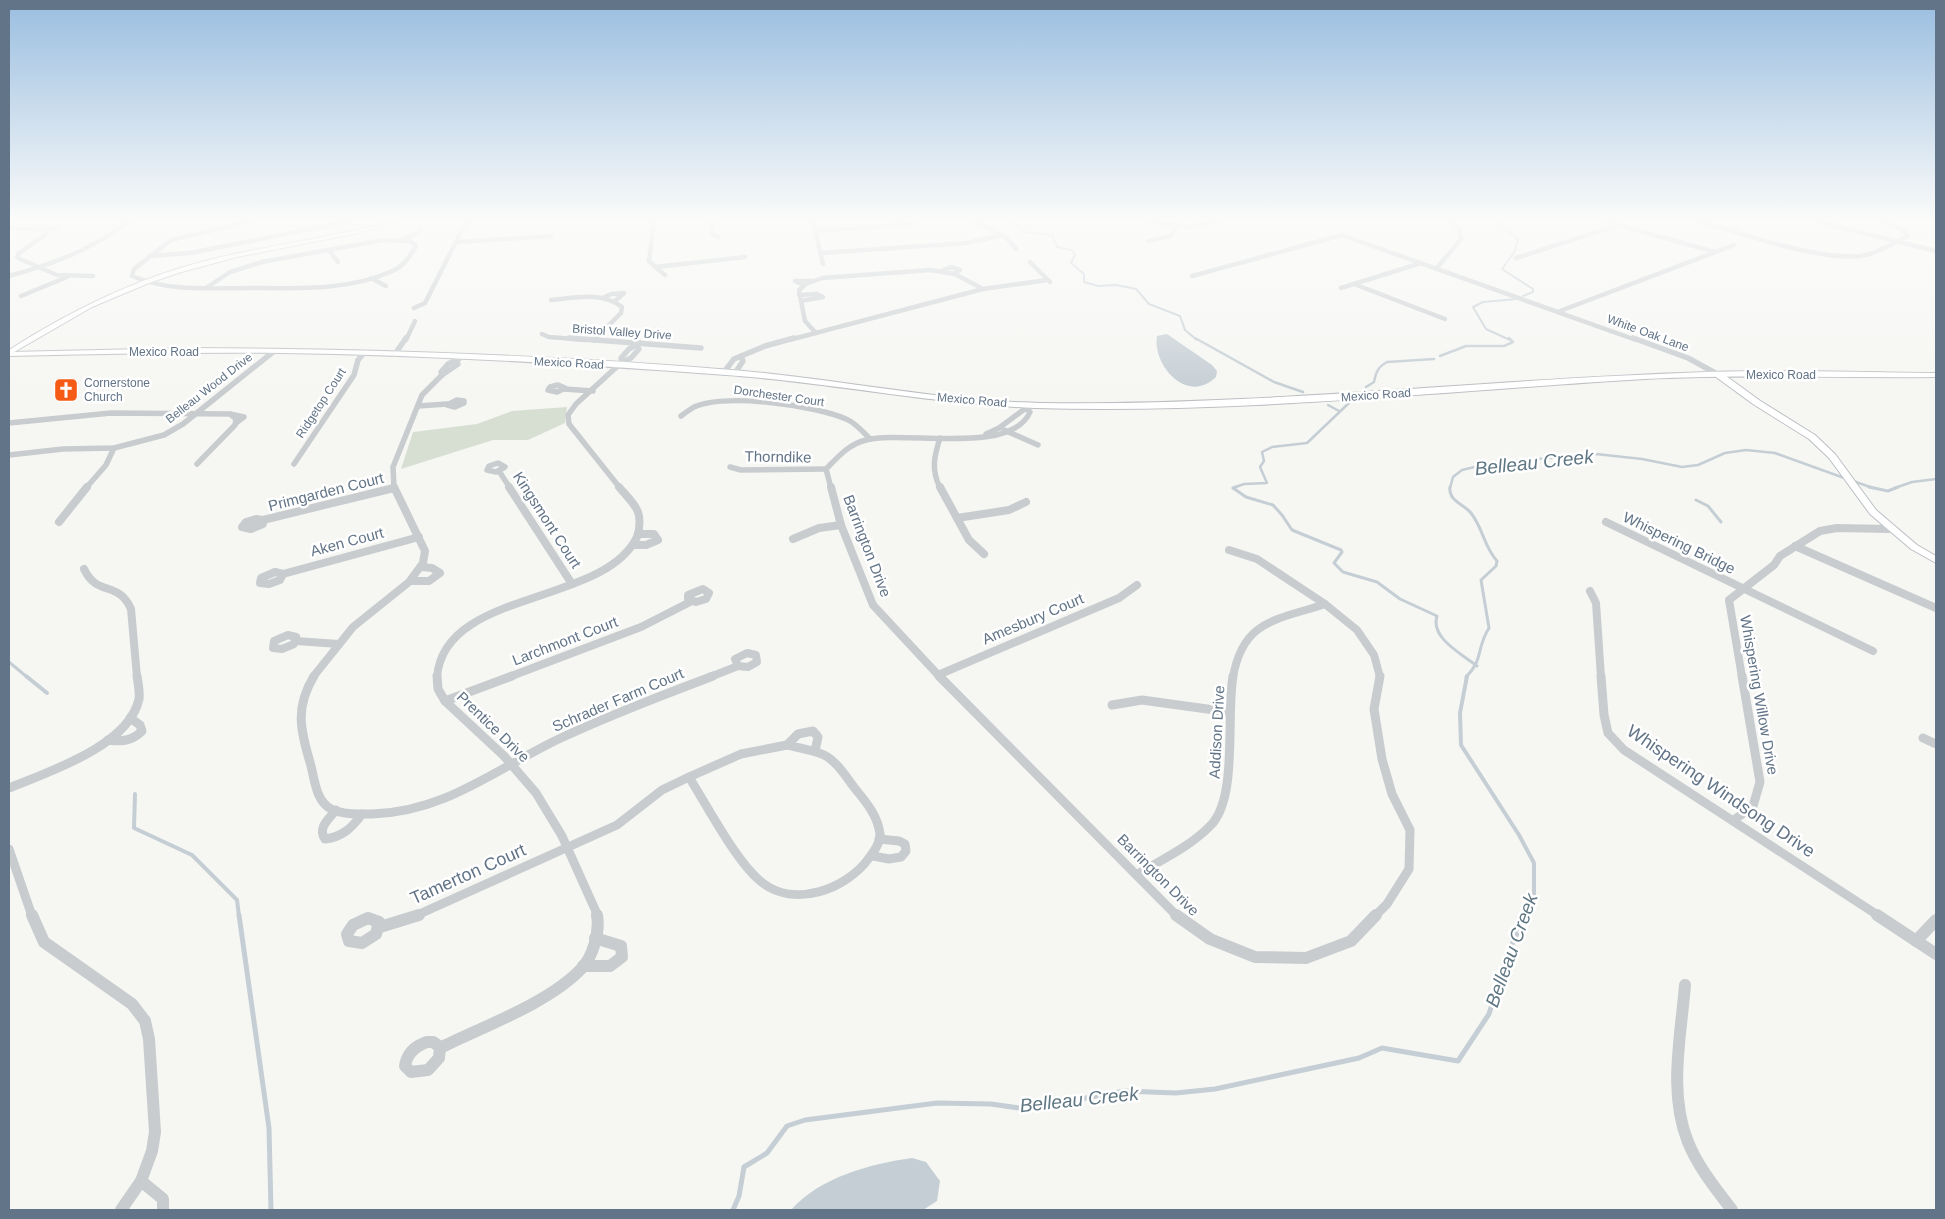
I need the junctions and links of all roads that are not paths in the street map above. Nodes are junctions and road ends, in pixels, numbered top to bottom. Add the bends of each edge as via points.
1 (62, 279) edge
2 (142, 279) edge
3 (154, 279) edge
4 (218, 279) edge
5 (366, 279) edge
6 (373, 279) edge
7 (437, 279) edge
8 (821, 279) edge
9 (963, 279) edge
10 (1046, 279) edge
11 (1370, 279) edge
12 (1465, 279) edge
13 (1646, 279) edge
14 (147, 281) junction
15 (812, 281) junction
16 (1354, 284) junction
17 (386, 286) dead end
18 (804, 286) junction
19 (206, 288) junction
20 (1341, 288) dead end
21 (983, 289) junction
22 (799, 295) junction
23 (21, 296) dead end
24 (603, 298) junction
25 (550, 300) dead end
26 (615, 301) junction
27 (801, 301) junction
28 (414, 308) dead end
29 (1560, 312) junction
30 (1445, 319) dead end
31 (415, 321) dead end
32 (816, 333) junction
33 (542, 334) dead end
34 (594, 340) junction
35 (638, 345) junction
36 (701, 348) dead end
37 (273, 352) junction
38 (9, 353) edge
39 (364, 353) junction
40 (395, 354) junction
41 (741, 356) junction
42 (459, 359) junction
43 (620, 364) junction
44 (724, 372) junction
45 (735, 373) junction
46 (1719, 374) junction
47 (1936, 375) edge
48 (564, 389) dead end
49 (593, 391) junction
50 (448, 404) dead end
51 (418, 406) junction
52 (1026, 406) junction
53 (196, 413) junction
54 (681, 416) dead end
55 (9, 423) edge
56 (1000, 428) junction
57 (1008, 432) junction
58 (940, 438) junction
59 (975, 438) junction
60 (870, 439) junction
61 (1038, 445) dead end
62 (114, 448) junction
63 (9, 455) edge
64 (197, 464) dead end
65 (294, 464) dead end
66 (730, 467) dead end
67 (826, 470) junction
68 (499, 471) dead end
69 (394, 488) junction
70 (1026, 502) dead end
71 (957, 518) junction
72 (263, 520) dead end
73 (60, 522) dead end
74 (1606, 522) dead end
75 (841, 525) junction
76 (1890, 529) junction
77 (639, 534) junction
78 (418, 537) junction
79 (794, 539) dead end
80 (634, 545) junction
81 (1795, 546) junction
82 (1229, 550) dead end
83 (984, 554) dead end
84 (1936, 560) edge
85 (421, 567) junction
86 (84, 569) dead end
87 (283, 574) dead end
88 (411, 581) junction
89 (572, 584) junction
90 (1137, 585) dead end
91 (1741, 588) junction
92 (1590, 591) dead end
93 (692, 601) dead end
94 (1325, 604) junction
95 (1936, 608) edge
96 (296, 642) dead end
97 (339, 644) junction
98 (1872, 651) dead end
99 (738, 666) dead end
100 (938, 676) junction
101 (445, 701) junction
102 (1112, 705) dead end
103 (1229, 712) junction
104 (130, 718) junction
105 (1923, 738) dead end
106 (108, 740) junction
107 (1936, 744) edge
108 (787, 746) junction
109 (815, 751) junction
110 (512, 766) junction
111 (689, 777) junction
112 (9, 788) edge
113 (336, 810) junction
114 (362, 814) junction
115 (1734, 820) junction
116 (879, 840) junction
117 (568, 848) junction
118 (9, 849) edge
119 (873, 856) junction
120 (1138, 874) junction
121 (1936, 920) edge
122 (380, 927) dead end
123 (595, 938) junction
124 (1916, 941) junction
125 (1936, 954) edge
126 (583, 966) junction
127 (1686, 986) dead end
128 (440, 1048) dead end
129 (141, 1181) junction
130 (121, 1210) edge
131 (163, 1210) edge
132 (1732, 1210) edge

1 - 23 street
2 - 14 street
3 - 14 main road
4 - 19 street
5 - 19 street via 315,288
6 - 17 street
7 - 28 street via 425,303
8 - 15 street
9 - 21 street
10 - 21 street via 1049,282
11 - 16 street
12 - 29 street, White Oak Lane
13 - 29 street
14 - 19 street
14 - 38 main road via 74,312
15 - 18 street
15 - 18 street via 796,281
16 - 20 street
16 - 30 street
18 - 22 street
21 - 32 street
22 - 27 street
22 - 27 street via 823,297
24 - 25 street
24 - 26 street
24 - 26 street via 624,293
26 - 34 street via 622,307 621,313
27 - 32 street via 805,321
29 - 46 street, White Oak Lane via 1688,358
31 - 40 street
32 - 41 street via 764,346
33 - 34 street, Bristol Valley Drive
34 - 35 street, Bristol Valley Drive
35 - 36 street, Bristol Valley Drive
35 - 43 street, Prentice Drive via 639,349 631,358
37 - 38 main road, Mexico Road
37 - 39 main road, Mexico Road
37 - 53 street, Belleau Wood Drive
39 - 40 main road, Mexico Road
39 - 65 street, Ridgetop Court via 358,360 354,375
40 - 42 main road, Mexico Road
41 - 44 street via 734,359
41 - 45 street via 743,361
42 - 43 main road, Mexico Road
42 - 51 street via 441,372 442,375 428,387
43 - 44 main road, Mexico Road
43 - 49 street, Prentice Drive
44 - 45 main road, Mexico Road
45 - 52 main road, Mexico Road
46 - 47 main road, Mexico Road
46 - 52 main road, Mexico Road via 1257,403
46 - 76 main road via 1756,402 1804,431 1832,456 1866,505
48 - 49 street
49 - 77 street, Prentice Drive via 570,410 570,424 637,509 641,518
50 - 51 street
51 - 69 street via 393,467
52 - 56 street via 1016,411
52 - 57 street via 1029,416
53 - 55 street via 111,413
53 - 62 street, Belleau Wood Drive via 164,435
53 - 64 street via 230,414 236,419 212,452
54 - 60 street, Dorchester Court via 688,408 708,402 762,403 849,420
56 - 57 street
56 - 59 street
57 - 59 street
57 - 61 street
58 - 59 street
58 - 60 street via 899,436
58 - 71 street via 933,469
60 - 67 street via 841,452
62 - 63 street, Belleau Wood Drive
62 - 73 street via 106,465
66 - 67 street, Thorndike via 741,470
67 - 75 street, Barrington Drive
68 - 89 street, Kingsmont Court
69 - 72 street, Primgarden Court
69 - 78 street
70 - 71 street via 1009,510
71 - 83 street via 969,540
74 - 91 street, Whispering Bridge
75 - 79 street via 819,528
75 - 100 street, Barrington Drive via 873,605
76 - 81 street, Whispering Willow Drive via 1828,529
76 - 84 main road
77 - 80 street, Prentice Drive
77 - 80 street, Prentice Drive via 654,534 658,540
78 - 85 street via 425,551
78 - 87 street, Aken Court
80 - 89 street, Prentice Drive via 613,563
81 - 91 street, Whispering Willow Drive
81 - 95 street
82 - 94 street, Barrington Drive via 1258,559
85 - 88 street
85 - 88 street via 440,573 429,581
86 - 104 street via 96,584 122,594 131,609 139,698
88 - 97 street via 357,622
89 - 101 street, Prentice Drive via 499,609 456,638 439,660 437,692
90 - 100 street, Amesbury Court via 1119,598
91 - 98 street, Whispering Bridge
91 - 115 street, Whispering Willow Drive via 1729,600 1760,782 1753,806
92 - 115 street, Whispering Windsong Drive via 1596,603 1608,733 1624,750
93 - 101 street, Larchmont Court via 640,627
94 - 103 street, Addison Drive via 1261,625 1247,638 1237,655
94 - 120 street, Barrington Drive via 1357,630 1374,655 1380,676 1374,709 1382,759 1392,794 1410,830 1409,869 1386,904 1350,941 1306,958 1255,957 1210,939 1182,921
96 - 97 street
97 - 113 street via 308,684 301,702 300,719 318,796 324,805
99 - 110 street, Schrader Farm Court via 562,738
100 - 120 street, Barrington Drive
101 - 110 street, Prentice Drive
102 - 103 street via 1142,700
103 - 120 street, Addison Drive via 1227,795 1217,817 1190,843
104 - 106 street
104 - 106 street via 140,726 142,731 138,736 119,742
105 - 107 street
106 - 112 street via 81,756
108 - 109 street
108 - 109 street via 798,733 813,731 818,737
108 - 111 street via 741,754
109 - 116 street via 836,765 869,806 878,824
110 - 114 street, Schrader Farm Court via 442,802 399,811
110 - 117 street, Prentice Drive via 536,792
111 - 117 street, Tamerton Court via 662,790 617,826
111 - 119 street via 747,868 760,882 780,891 799,894 819,892 844,883
113 - 114 street, Schrader Farm Court
113 - 114 street via 322,828 325,839 344,834
115 - 124 street, Whispering Windsong Drive
116 - 119 street
116 - 119 street via 899,841 905,844 906,851 901,857 888,859
117 - 122 street, Tamerton Court via 422,914
117 - 123 street, Prentice Drive via 598,918
118 - 129 street via 44,942 132,1004 145,1021 155,1132
121 - 124 street
123 - 126 street, Prentice Drive
123 - 126 street via 621,946 622,957 616,965 607,968
124 - 125 street, Whispering Windsong Drive
126 - 128 street, Prentice Drive via 575,975 534,1000
127 - 132 street via 1678,1096 1681,1119 1688,1142 1703,1170
129 - 130 street
129 - 131 street via 163,1199

